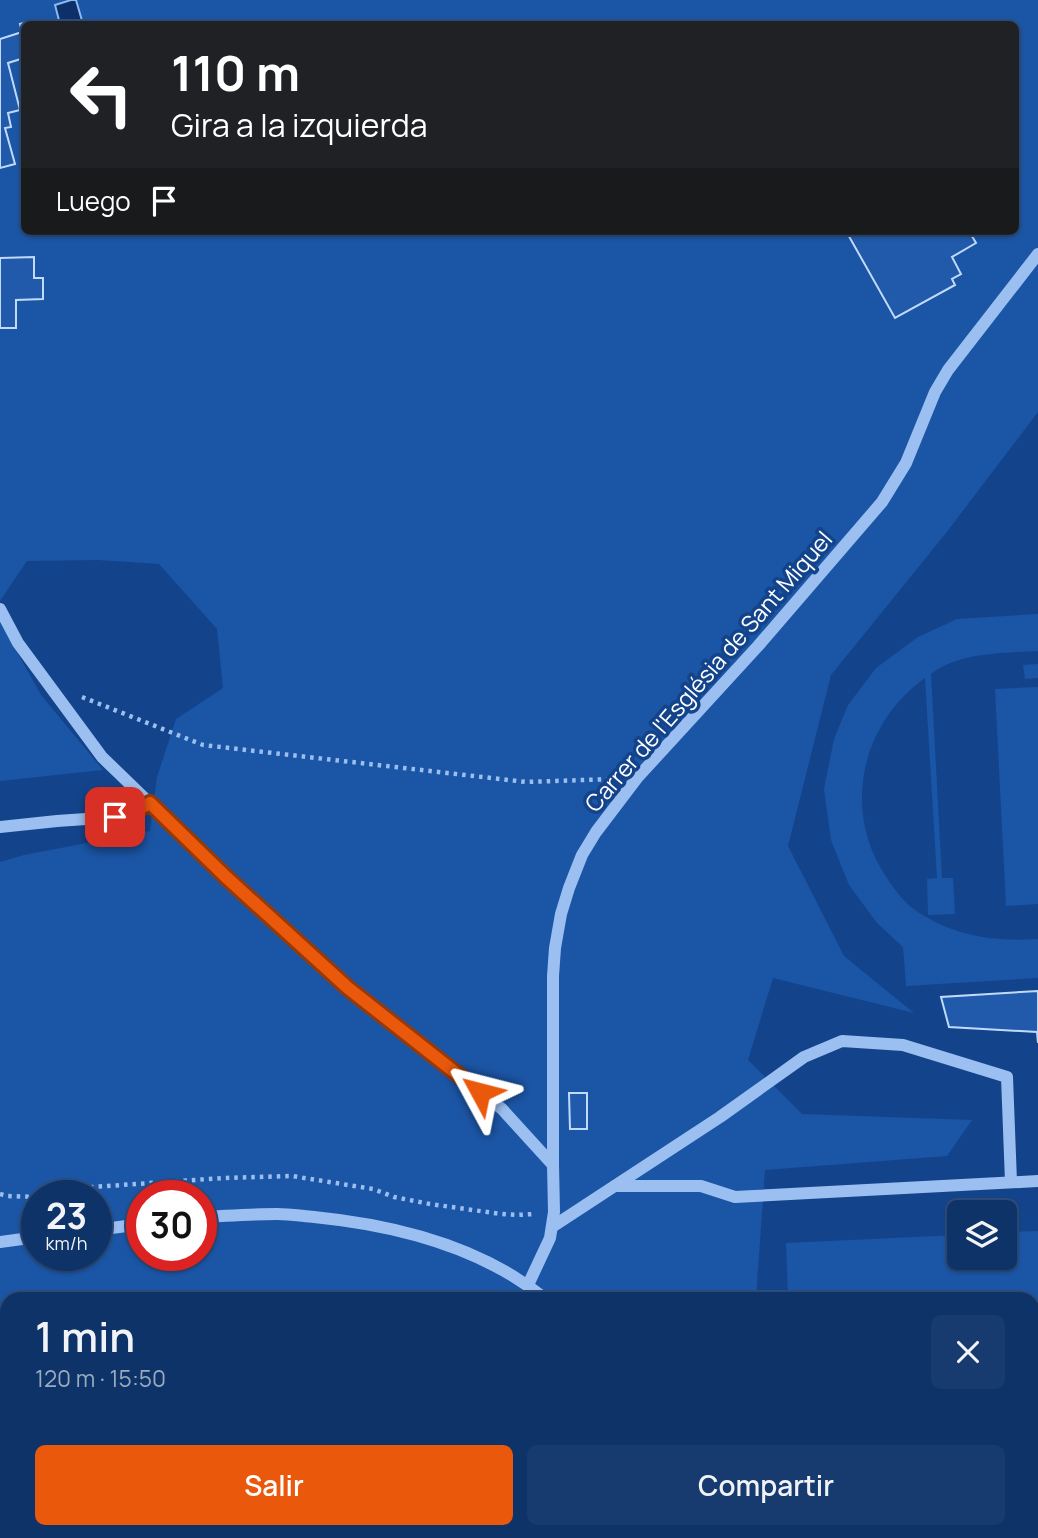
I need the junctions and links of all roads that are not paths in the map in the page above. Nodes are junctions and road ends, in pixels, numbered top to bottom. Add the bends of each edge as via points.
1 (1038, 254) edge
2 (0, 609) edge
3 (150, 803) junction
4 (0, 827) edge
5 (553, 1165) junction
6 (1038, 1181) edge
7 (1011, 1182) junction
8 (614, 1186) junction
9 (217, 1216) edge
10 (552, 1227) junction
11 (21, 1239) edge
12 (0, 1242) edge
13 (528, 1286) junction
14 (536, 1292) edge

1 - 5 street, Carrer de l'Església de Sant Miquel via 948,370 906,463 882,502 637,778 582,855 561,914 555,948
2 - 3 street via 18,643 102,757
3 - 4 street via 115,817
3 - 5 street via 348,988 502,1109
5 - 10 street, Carrer de l'Església de Sant Miquel
6 - 7 street
7 - 8 street via 735,1197 701,1186
7 - 8 street via 1007,1077 903,1045 842,1041 804,1057
8 - 10 street
9 - 13 street via 279,1214 412,1234 466,1252
10 - 13 street, Carrer de l'Església de Sant Miquel
11 - 12 street
13 - 14 street

